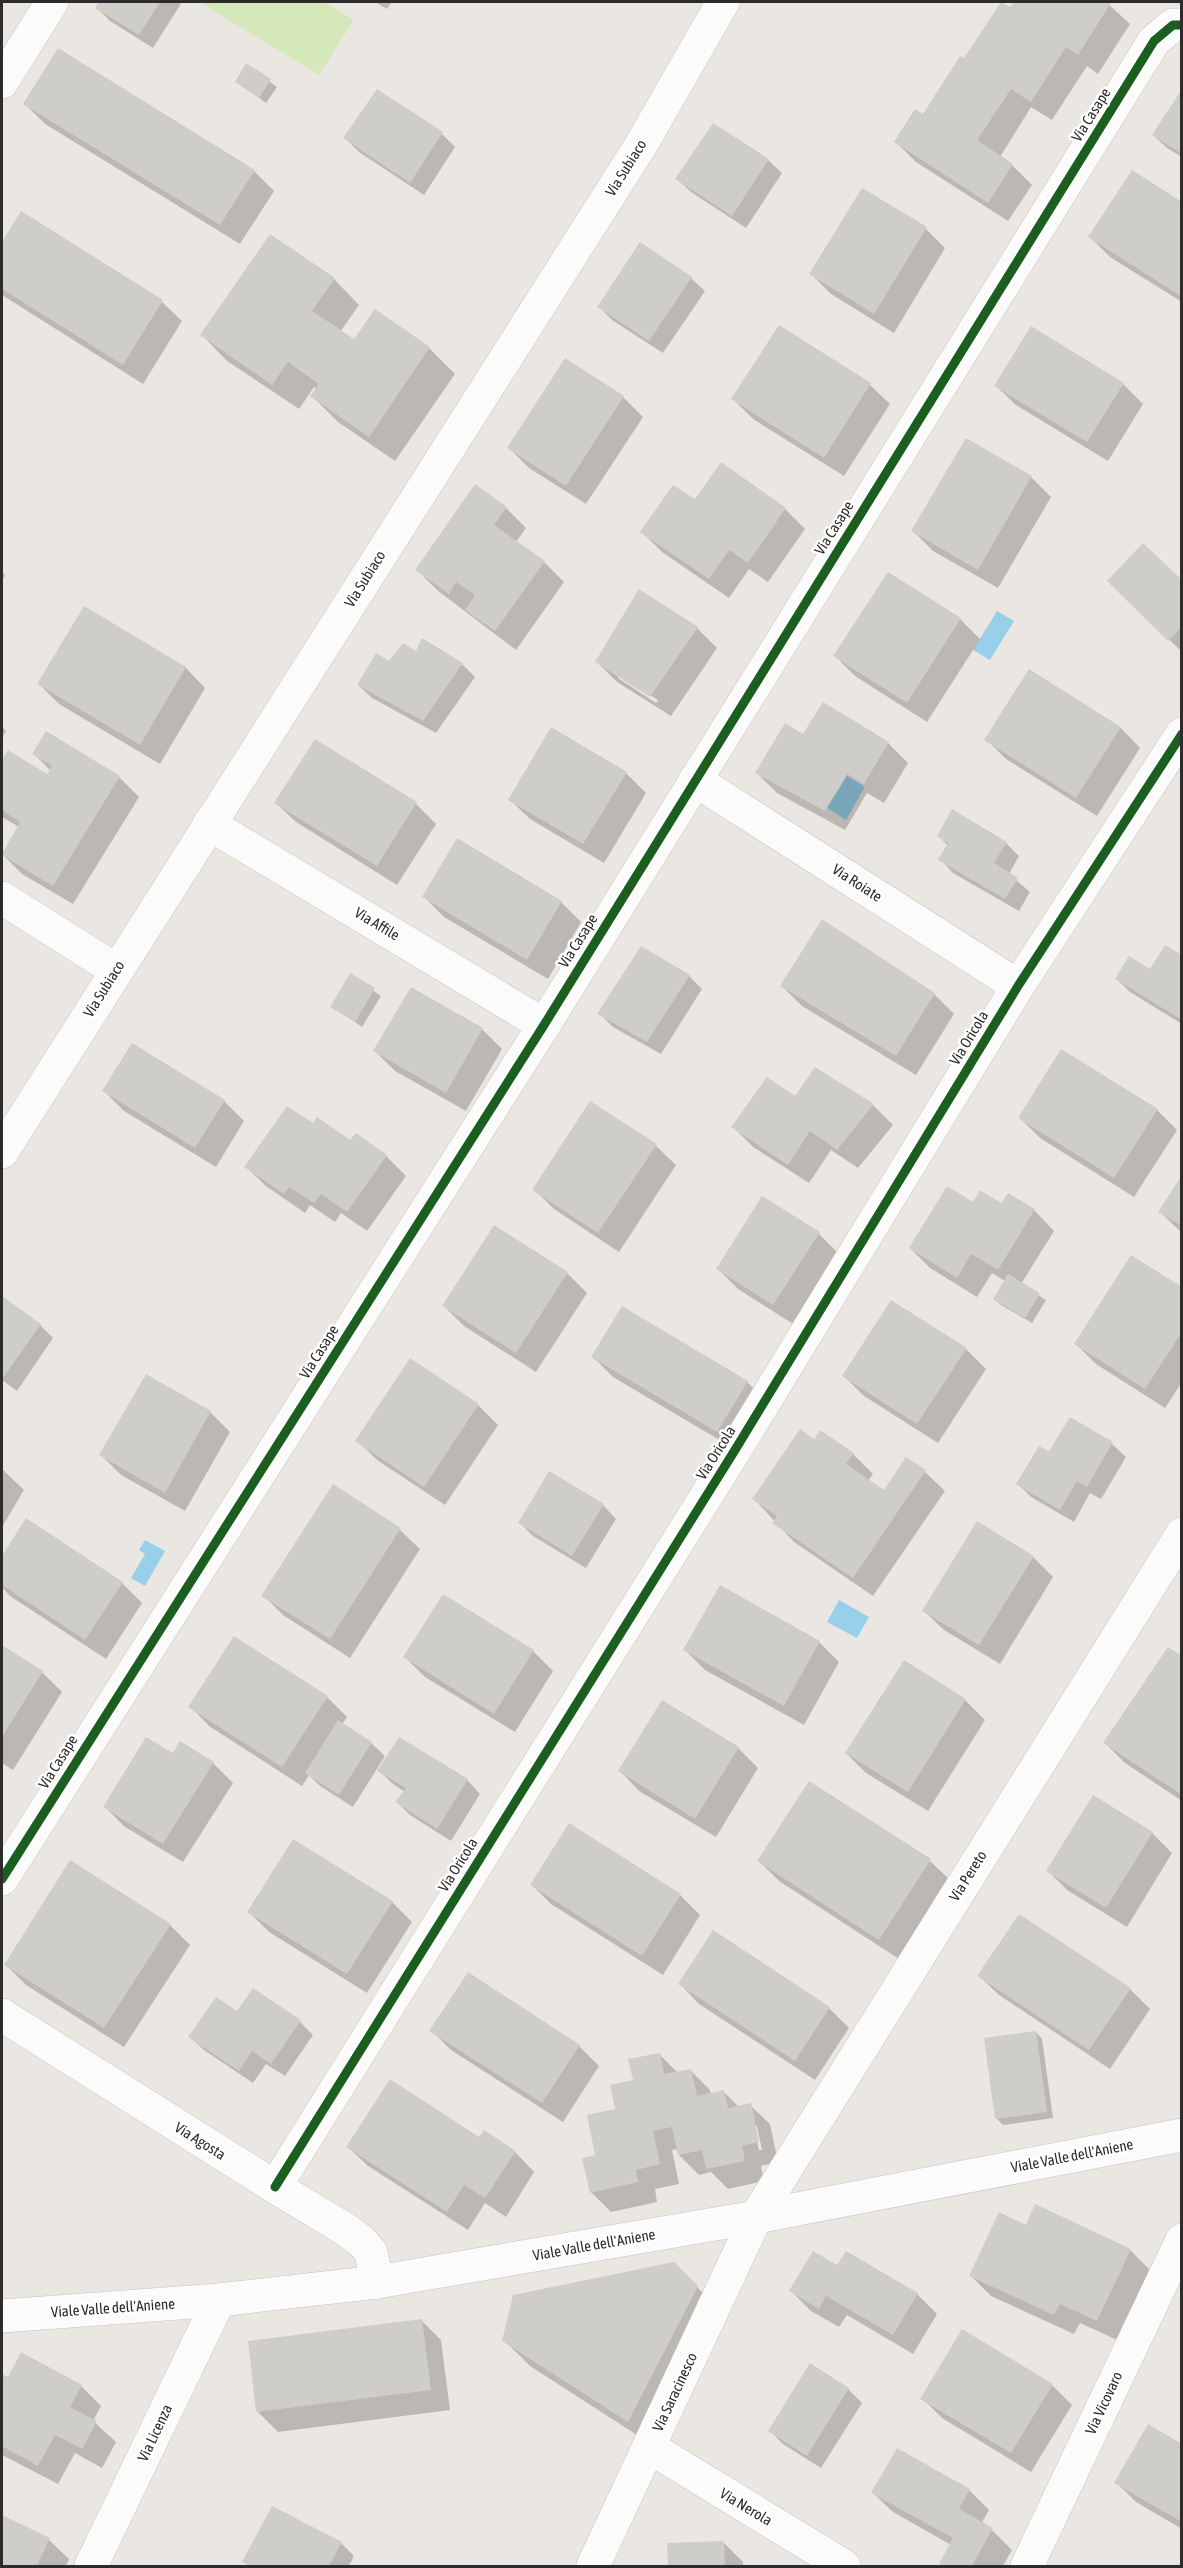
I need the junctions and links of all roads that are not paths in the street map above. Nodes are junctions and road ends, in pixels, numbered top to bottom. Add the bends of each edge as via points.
1 (52, 2) edge
2 (723, 2) edge
3 (1182, 24) edge
4 (2, 82) edge
5 (1182, 734) edge
6 (695, 780) junction
7 (209, 824) junction
8 (2, 898) edge
9 (116, 970) junction
10 (1018, 986) junction
11 (544, 1025) junction
12 (2, 1152) edge
13 (1182, 1534) edge
14 (2, 1880) edge
15 (2, 2015) edge
16 (1182, 2135) edge
17 (274, 2187) junction
18 (756, 2217) junction
19 (1182, 2240) edge
20 (377, 2282) junction
21 (219, 2300) junction
22 (2, 2316) edge
23 (649, 2447) junction
24 (91, 2566) edge
25 (592, 2566) edge
26 (844, 2566) edge
27 (1027, 2566) edge

1 - 4 street
2 - 7 street, Via Subiaco via 641,145
3 - 6 street, Via Casape via 1173,25 1154,41
5 - 10 street, Via Oricola
6 - 10 street, Via Roiate
6 - 11 street, Via Casape
7 - 9 street, Via Subiaco
7 - 11 street, Via Affile
8 - 9 street
9 - 12 street, Via Subiaco
10 - 17 street, Via Oricola via 729,1461
11 - 14 street, Via Casape
13 - 18 street, Via Pereto
15 - 17 street, Via Agosta
16 - 18 street, Viale Valle dell'Aniene
17 - 20 street, Via Agosta via 361,2241 371,2252
18 - 20 street, Viale Valle dell'Aniene
18 - 23 street, Via Saracinesco
19 - 27 street, Via Vicovaro
20 - 21 street, Viale Valle dell'Aniene
21 - 22 street, Viale Valle dell'Aniene
21 - 24 street, Via Licenza
23 - 25 street, Via Saracinesco
23 - 26 street, Via Nerola

